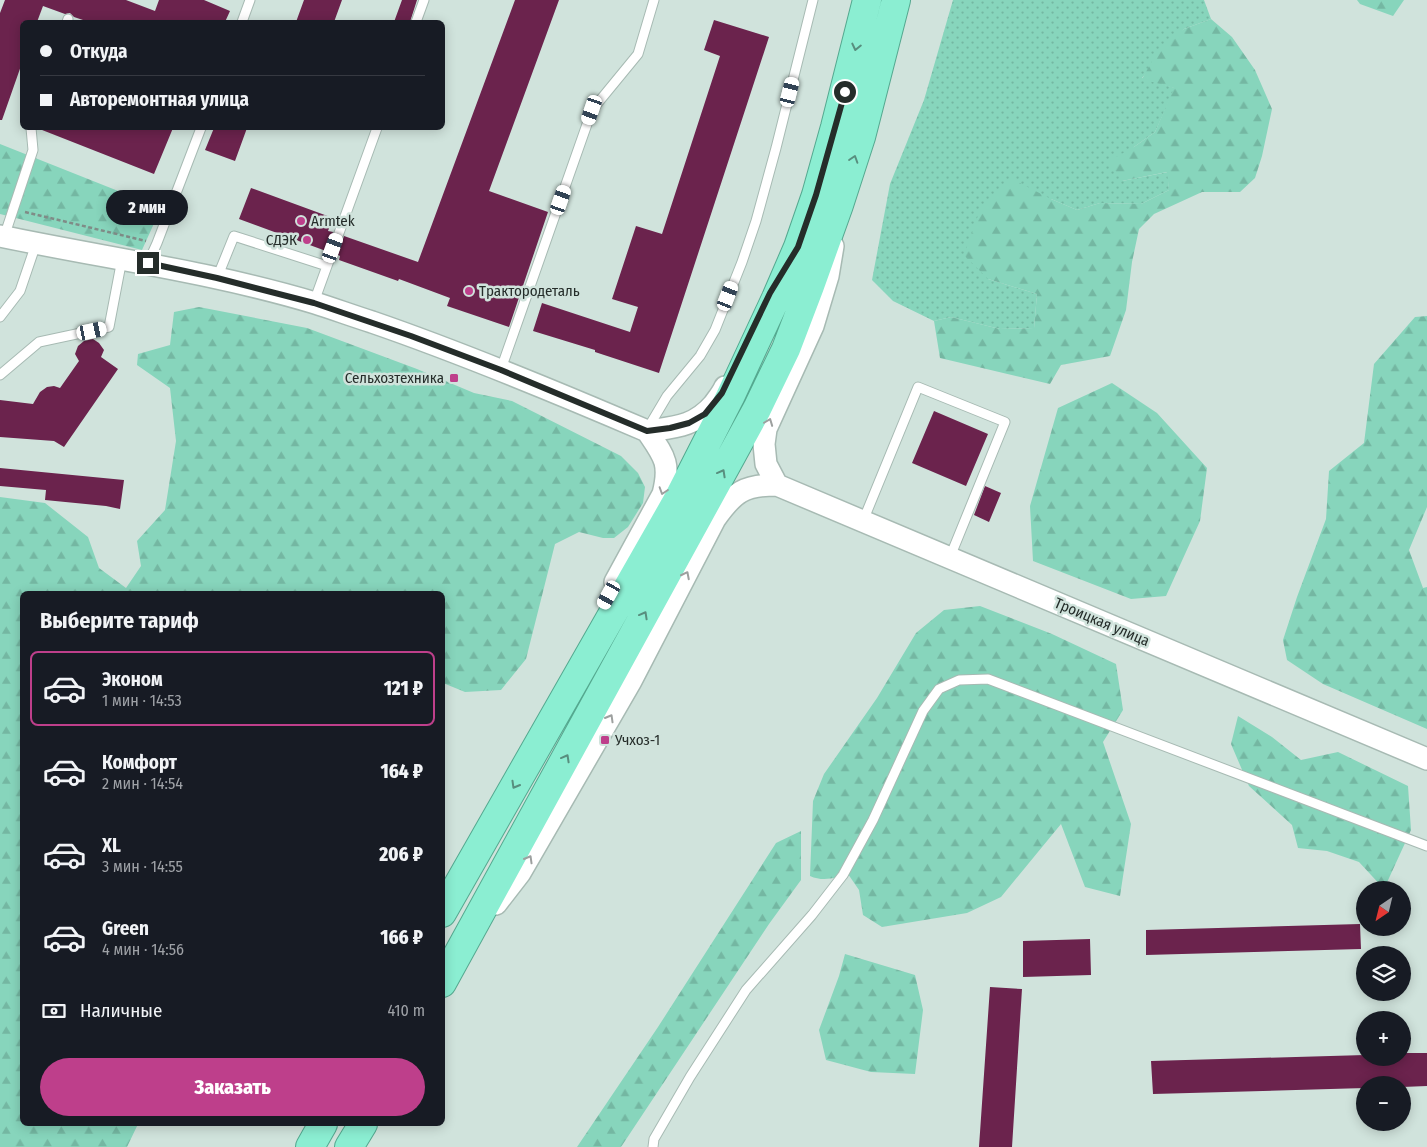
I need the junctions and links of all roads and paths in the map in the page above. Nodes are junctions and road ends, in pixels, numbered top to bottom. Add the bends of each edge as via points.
1 (250, 0) edge
2 (424, 0) edge
3 (654, 0) edge
4 (813, 0) edge
5 (867, 0) edge
6 (896, 0) edge
7 (243, 20) edge
8 (417, 20) edge
9 (31, 130) edge
10 (200, 130) edge
11 (376, 130) edge
12 (839, 205) junction
13 (12, 209) junction
14 (2, 236) edge
15 (157, 243) junction
16 (36, 244) junction
17 (798, 247) junction
18 (122, 259) junction
19 (148, 263) junction
20 (327, 266) junction
21 (217, 278) junction
22 (314, 303) junction
23 (0, 317) edge
24 (501, 370) junction
25 (0, 375) edge
26 (647, 431) junction
27 (777, 485) junction
28 (863, 521) junction
29 (950, 558) junction
30 (564, 699) junction
31 (1427, 759) edge
32 (1427, 846) edge
33 (445, 908) edge
34 (467, 939) junction
35 (445, 978) edge
36 (322, 1126) edge
37 (361, 1126) edge
38 (310, 1147) edge
39 (349, 1147) edge
40 (653, 1147) edge

1 - 7 lane
2 - 8 lane
3 - 24 lane via 638,54 592,110
4 - 26 lane via 756,222 742,262 715,330 700,356 666,396
5 -> 17 highway via 833,136
12 -> 6 highway via 861,137
9 - 13 lane via 32,150
10 - 15 lane
11 - 20 lane
27 -> 12 street via 766,464 766,429 813,326 828,276
34 -> 12 highway via 757,409 786,349
13 - 14 lane
13 - 15 path
14 - 16 street
15 - 19 lane
16 - 18 street
16 - 23 lane via 20,291
17 - 26 street via 770,293 722,393 705,414 689,423
17 - 30 highway via 734,388 689,477
18 - 19 street
18 - 25 lane via 109,327 39,342
19 - 21 street
20 - 21 lane via 234,236
20 - 22 lane
21 - 22 street
22 - 24 street
24 - 26 street
26 -> 30 street via 666,463 667,479 663,494 590,628
27 - 28 street, Троицкая улица
34 -> 27 street via 520,873 631,681 715,518 725,504 741,491 758,485
28 - 29 street, Троицкая улица
28 - 29 lane via 918,387 1005,422
29 - 31 street, Троицкая улица
30 -> 33 highway
32 - 40 lane via 988,679 959,680 939,689 923,711 873,820 843,875 746,990 690,1077 654,1139
34 - 35 highway
36 - 38 highway
37 - 39 highway

